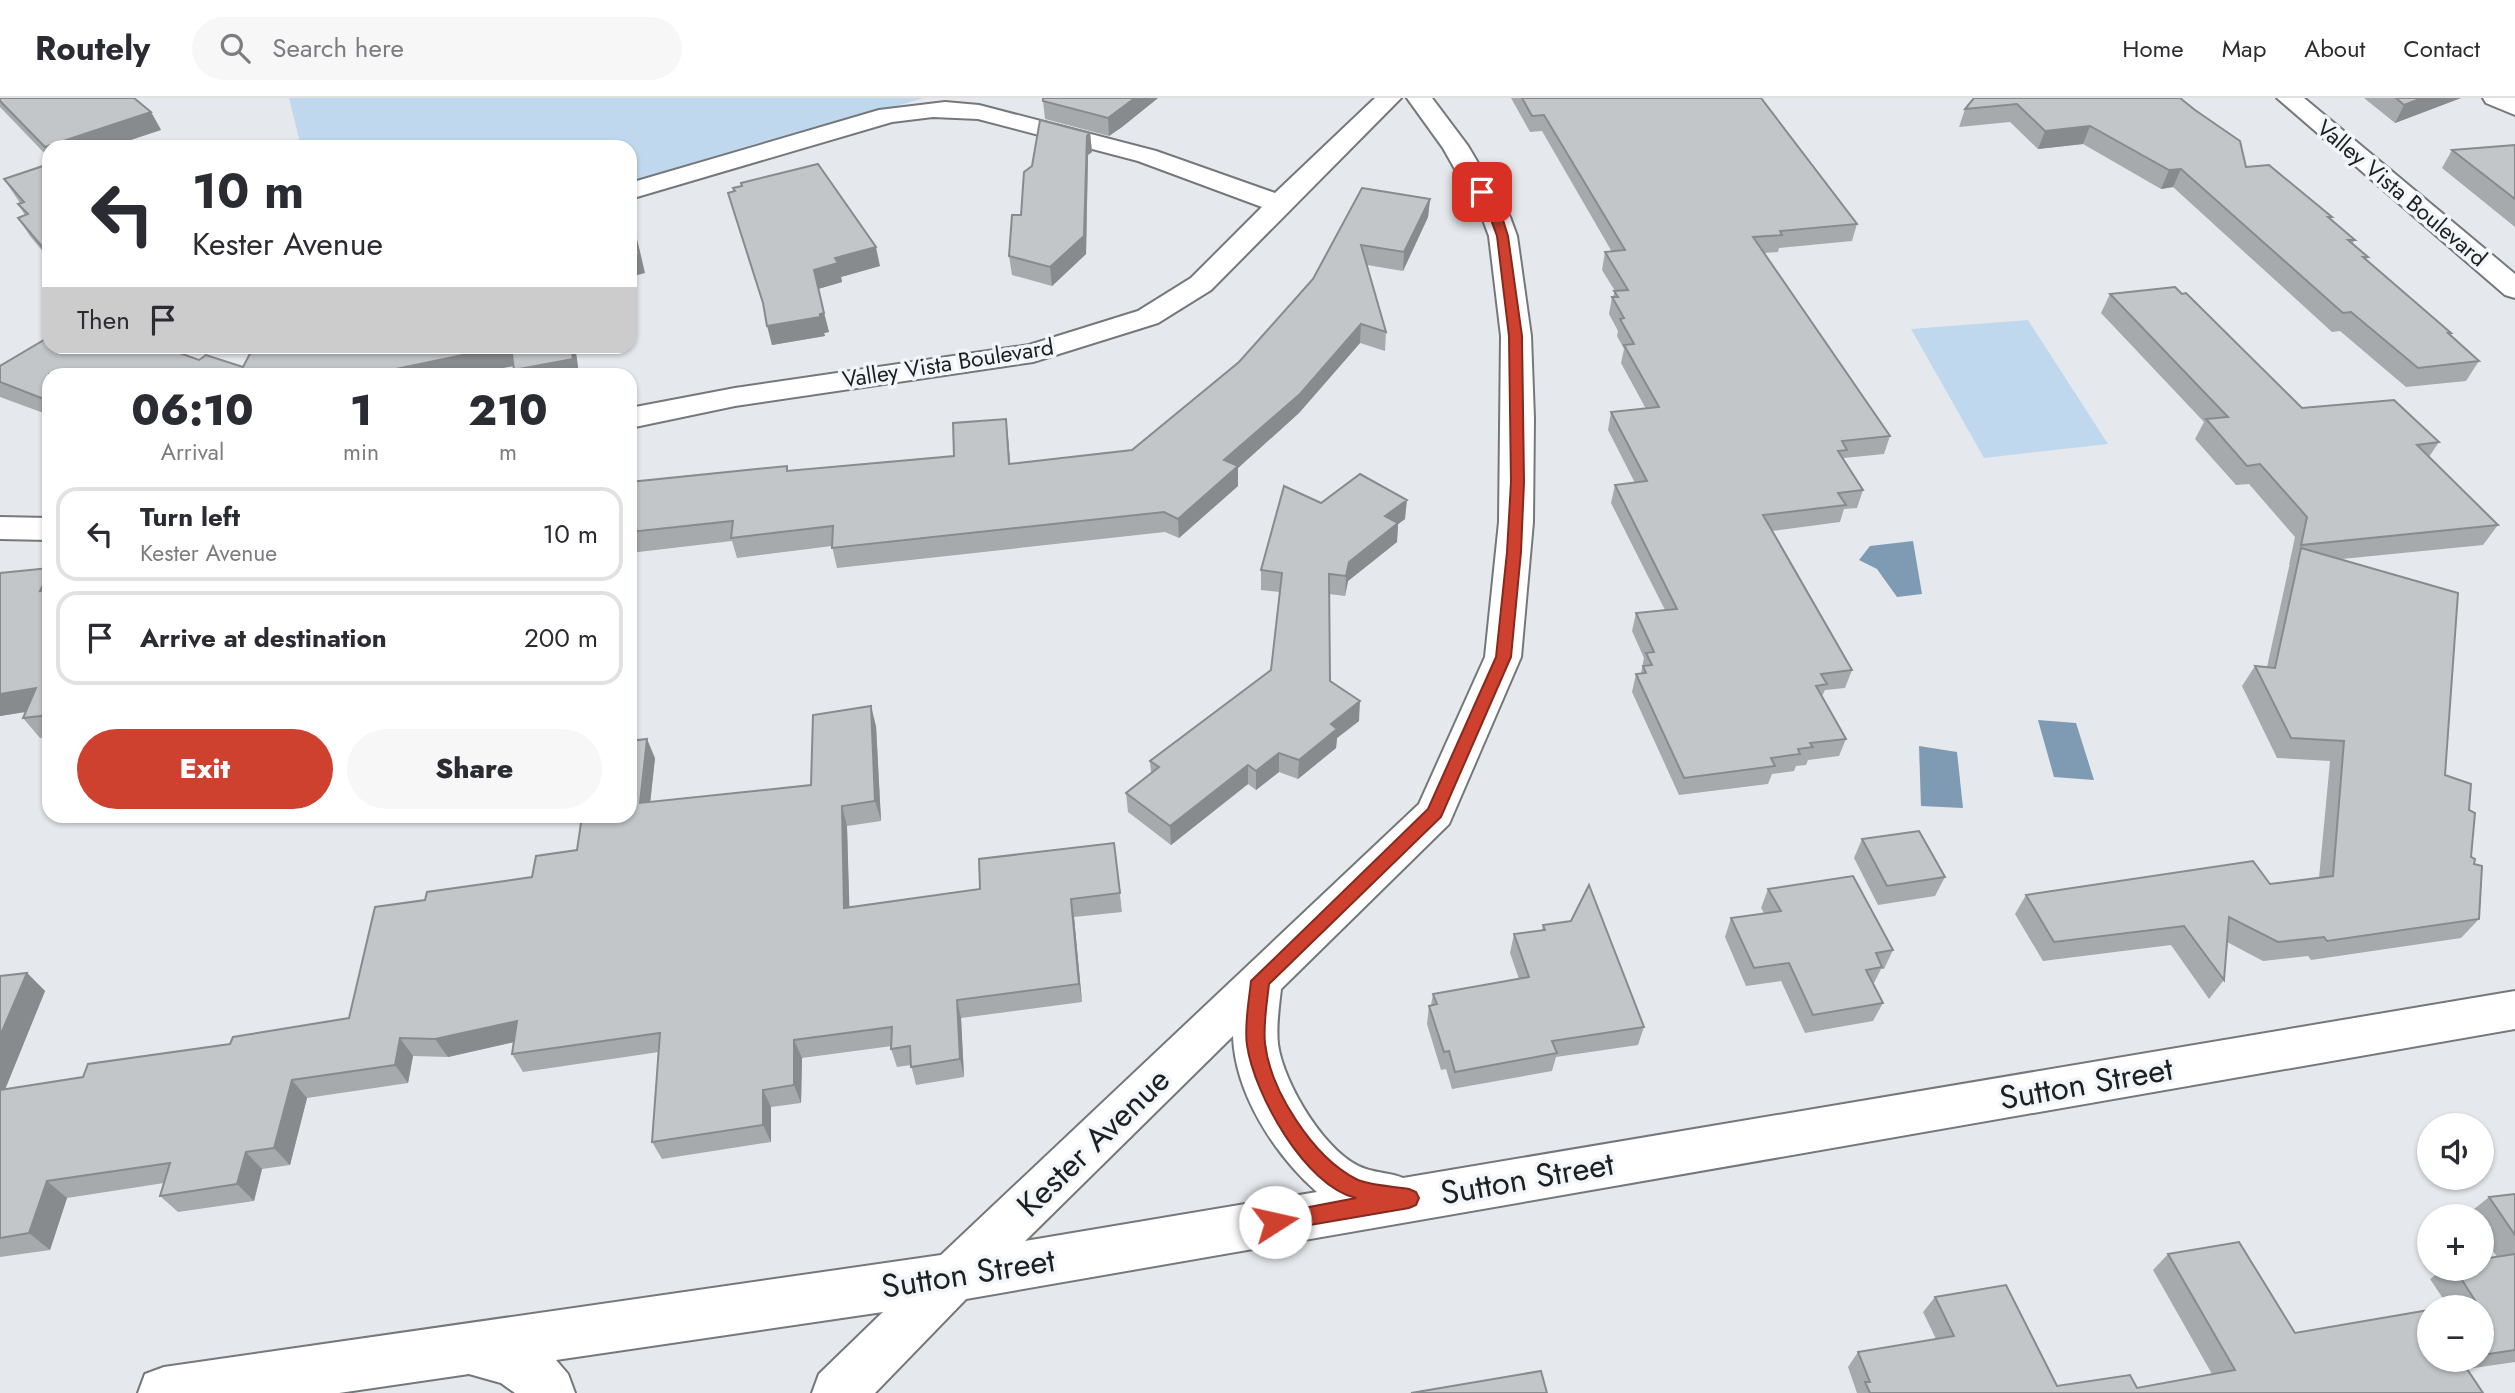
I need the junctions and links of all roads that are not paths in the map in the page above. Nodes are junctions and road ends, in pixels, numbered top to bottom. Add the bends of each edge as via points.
1 (1389, 98) edge
2 (1419, 98) edge
3 (2288, 98) edge
4 (2495, 98) edge
5 (2515, 108) edge
6 (637, 189) edge
7 (1279, 204) junction
8 (2515, 289) edge
9 (637, 417) edge
10 (0, 528) edge
11 (42, 529) edge
12 (1260, 981) junction
13 (2515, 1010) edge
14 (1409, 1198) junction
15 (953, 1277) junction
16 (464, 1349) junction
17 (164, 1393) edge
18 (549, 1393) edge
19 (838, 1393) edge

1 - 7 street, Valley Vista Boulevard
2 - 12 street, Kester Avenue via 1455,146 1503,236 1516,336 1518,463 1503,657 1435,813
3 - 8 street, Valley Vista Boulevard
4 - 5 street
6 - 7 street via 888,115 951,109 979,112 1147,156
7 - 9 street, Valley Vista Boulevard via 1201,284 1148,317 1102,334 1033,353 734,397
10 - 11 street
12 - 14 street via 1256,1043 1264,1081 1291,1130 1321,1164 1352,1188
12 - 15 street, Kester Avenue
13 - 14 street, Sutton Street
14 - 15 street, Sutton Street
15 - 16 street, Sutton Street
15 - 19 street, Kester Avenue
16 - 17 street, Sutton Street
16 - 18 street via 513,1359

